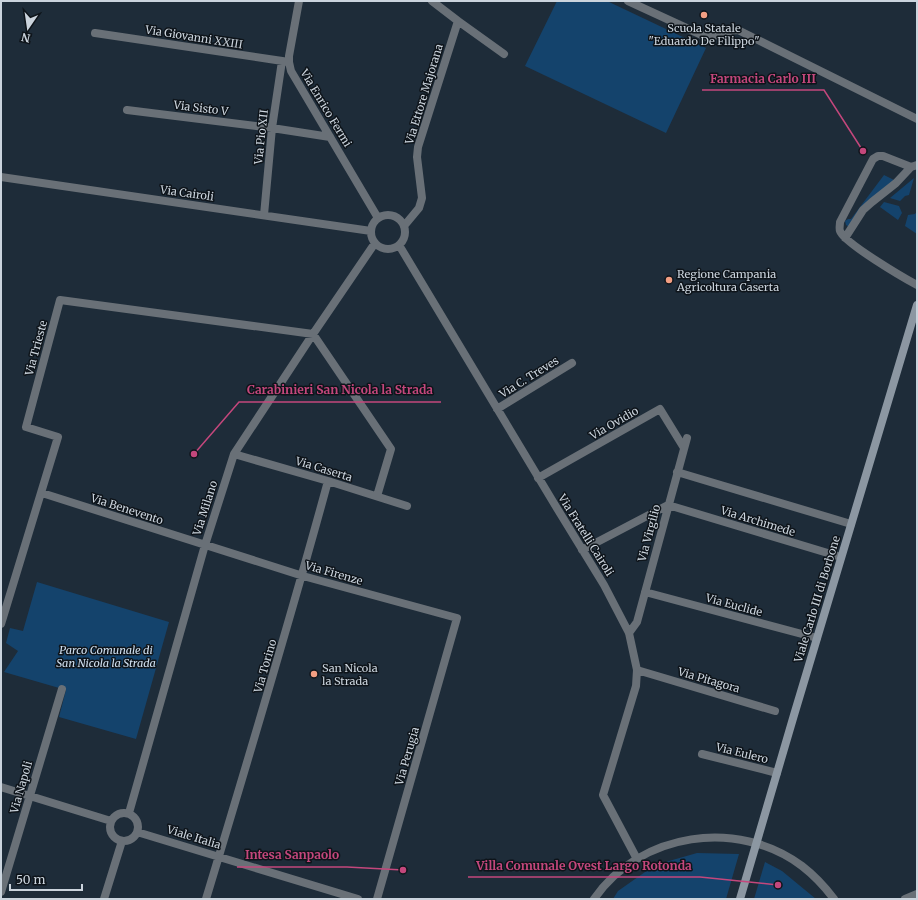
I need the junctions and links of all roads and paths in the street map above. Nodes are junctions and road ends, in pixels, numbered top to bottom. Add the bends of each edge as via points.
1 (299, 1) edge
2 (432, 1) edge
3 (628, 1) edge
4 (458, 21) junction
5 (95, 33) dead end
6 (504, 54) dead end
7 (285, 62) junction
8 (127, 110) dead end
9 (917, 119) edge
10 (272, 128) junction
11 (330, 137) junction
12 (914, 166) edge
13 (1, 177) edge
14 (264, 215) junction
15 (378, 218) junction
16 (404, 226) junction
17 (371, 231) junction
18 (845, 238) junction
19 (375, 243) junction
20 (399, 245) junction
21 (917, 285) edge
22 (917, 305) edge
23 (313, 334) junction
24 (572, 363) dead end
25 (497, 409) junction
26 (687, 438) dead end
27 (684, 448) junction
28 (234, 454) junction
29 (677, 472) junction
30 (538, 478) junction
31 (328, 480) junction
32 (42, 493) junction
33 (377, 496) junction
34 (407, 506) dead end
35 (668, 506) junction
36 (851, 524) junction
37 (205, 545) junction
38 (582, 550) junction
39 (841, 557) junction
40 (302, 576) junction
41 (644, 592) junction
42 (457, 618) joint
43 (1, 624) edge
44 (629, 633) junction
45 (817, 638) junction
46 (637, 670) junction
47 (62, 689) dead end
48 (775, 711) dead end
49 (702, 754) dead end
50 (777, 773) junction
51 (1, 787) edge
52 (30, 795) junction
53 (129, 813) junction
54 (111, 821) junction
55 (137, 832) junction
56 (122, 841) junction
57 (757, 844) junction
58 (219, 856) junction
59 (637, 859) junction
60 (1, 892) edge
61 (917, 894) edge
62 (104, 899) edge
63 (206, 899) edge
64 (358, 899) edge
65 (377, 899) edge
66 (594, 899) edge
67 (740, 899) edge
68 (834, 899) edge
69 (905, 899) edge

1 - 7 street, Via Enrico Fermi
2 - 4 street
3 - 9 street via 706,37 738,30
4 - 6 street
4 - 16 street, Via Ettore Majorana via 418,147 416,157 422,198 419,208
5 - 7 street, Via Giovanni XXIII
7 - 10 street, Via Pio XII
7 - 11 street, Via Enrico Fermi
8 - 10 street, Via Sisto V
10 - 11 street, Via Sisto V
10 - 14 street, Via Pio XII
11 - 15 street, Via Enrico Fermi
12 - 18 street via 863,210
12 - 18 street via 883,156 873,159 840,222 840,231
13 - 14 street, Via Cairoli
14 - 17 street, Via Cairoli
15 - 16 street via 390,215 396,217
15 - 17 street via 373,223
16 - 20 street via 404,236
17 - 19 street
18 - 21 street
19 - 20 street via 386,249
19 - 23 street, Via Milano
20 - 25 street, Via Fratelli Cairoli
22 - 36 main road, Viale Carlo III di Borbone
23 - 28 street, Via Milano
23 - 32 street, Via Trieste via 60,300 26,427 58,437
23 - 33 street via 391,449
24 - 25 street, Via C. Treves
25 - 30 street, Via Fratelli Cairoli
26 - 27 street, Via Virgilio
27 - 29 street, Via Virgilio
27 - 30 street, Via Ovidio via 660,409
28 - 31 street, Via Caserta
28 - 37 street, Via Milano
29 - 35 street, Via Virgilio
29 - 36 street
30 - 38 street, Via Fratelli Cairoli
31 - 33 street, Via Caserta
31 - 40 street, Via Torino
32 - 37 street, Via Benevento
32 - 43 street, Via Trieste
33 - 34 street, Via Caserta
35 - 38 street
35 - 39 street, Via Archimede
35 - 41 street, Via Virgilio
36 - 39 main road, Viale Carlo III di Borbone
37 - 40 street, Via Firenze
37 - 53 street, Via Milano
38 - 44 street, Via Fratelli Cairoli
39 - 45 main road, Viale Carlo III di Borbone
40 - 42 street, Via Firenze
40 - 58 street, Via Torino
41 - 44 street, Via Virgilio via 637,622
41 - 45 street, Via Euclide
42 - 65 street, Via Perugia
44 - 46 street, Via Fratelli Cairoli
45 - 50 main road, Viale Carlo III di Borbone
46 - 48 street, Via Pitagora
46 - 59 street, Via Fratelli Cairoli via 636,686 603,795
47 - 52 street, Via Napoli
49 - 50 street, Via Eulero
50 - 57 main road, Viale Carlo III di Borbone
51 - 52 street
52 - 54 street
52 - 60 street, Via Napoli
53 - 54 street via 120,813
53 - 55 street via 138,823
54 - 56 street via 112,834
55 - 56 street via 131,839
55 - 58 street, Viale Italia
56 - 62 street
57 - 59 street via 730,838 695,838 655,849
57 - 67 main road, Viale Carlo III di Borbone
57 - 68 street via 781,853 802,866
58 - 63 street, Via Torino
58 - 64 street, Viale Italia
59 - 66 street via 617,874
61 - 69 street

